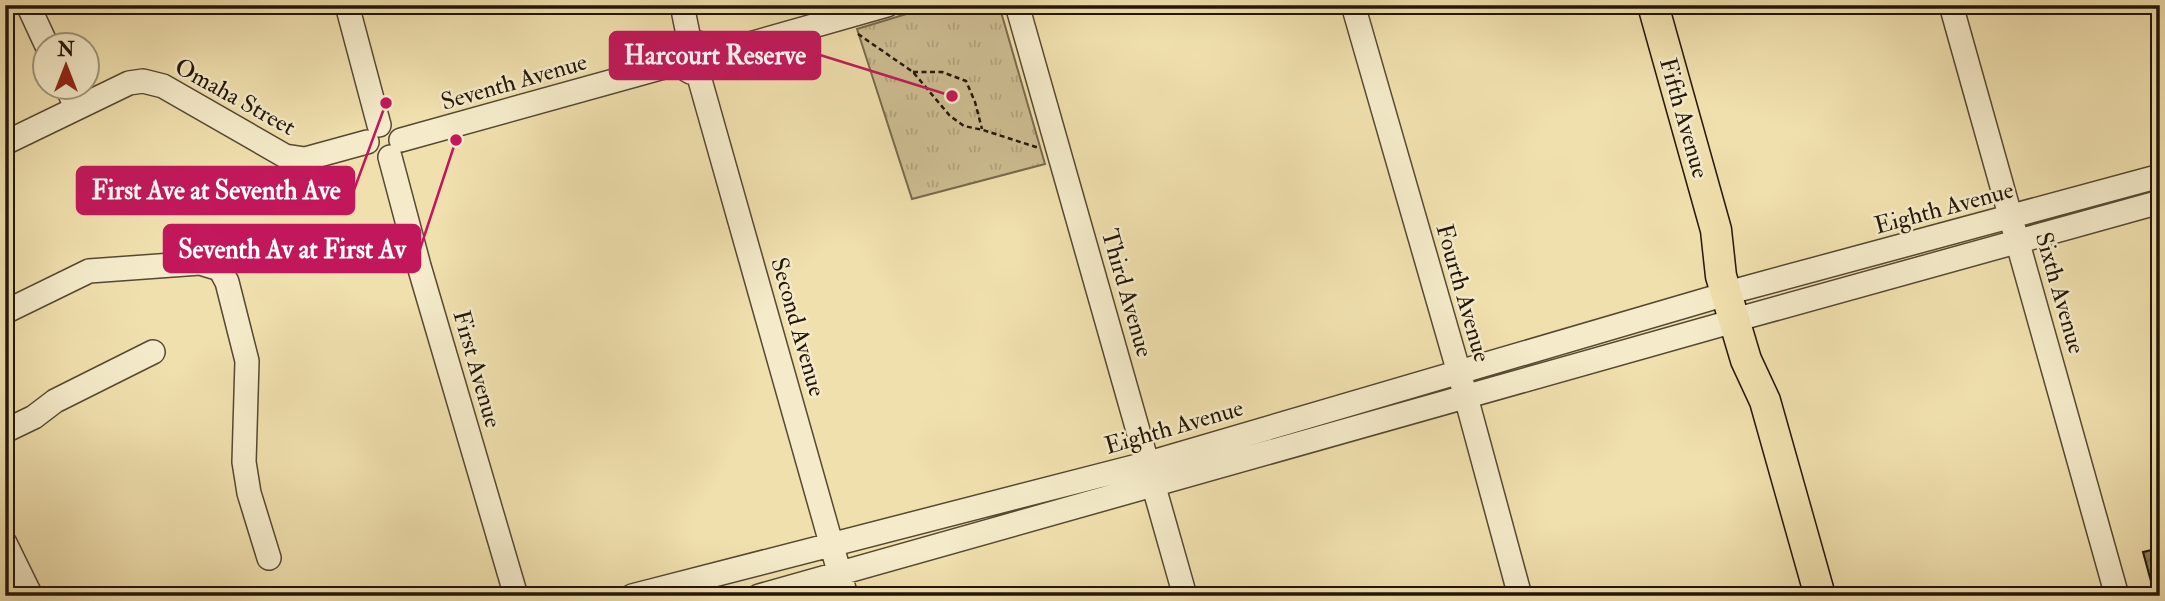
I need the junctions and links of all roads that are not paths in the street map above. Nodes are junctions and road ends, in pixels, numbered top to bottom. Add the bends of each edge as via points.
1 (28, 5) edge
2 (346, 5) edge
3 (682, 5) edge
4 (887, 5) edge
5 (1017, 5) edge
6 (1353, 5) edge
7 (1653, 5) edge
8 (1951, 5) edge
9 (41, 32) edge
10 (695, 58) junction
11 (102, 90) edge
12 (66, 102) edge
13 (373, 134) junction
14 (5, 143) edge
15 (395, 149) junction
16 (2160, 176) edge
17 (2119, 188) junction
18 (2160, 202) edge
19 (2125, 211) junction
20 (2011, 218) junction
21 (2018, 242) junction
22 (1738, 305) junction
23 (5, 312) edge
24 (1612, 327) junction
25 (1563, 341) junction
26 (153, 352) dead end
27 (1620, 353) junction
28 (1571, 367) junction
29 (1459, 372) junction
30 (1466, 397) junction
31 (1346, 405) junction
32 (1352, 429) junction
33 (5, 431) edge
34 (1254, 432) junction
35 (1259, 456) junction
36 (1149, 463) junction
37 (1155, 485) junction
38 (5, 543) edge
39 (832, 543) junction
40 (269, 558) dead end
41 (843, 585) edge
42 (31, 596) edge
43 (516, 596) edge
44 (632, 596) edge
45 (759, 596) edge
46 (1185, 596) edge
47 (1520, 596) edge
48 (1820, 596) edge
49 (2117, 596) edge

1 - 9 street
2 - 13 street
3 - 10 street, Second Avenue
4 - 10 street, Seventh Avenue
5 - 36 street, Third Avenue
6 - 29 street, Fourth Avenue
7 - 22 main road, Fifth Avenue via 1716,230 1737,271
8 - 20 street, Sixth Avenue
10 - 15 street, Seventh Avenue
10 - 39 street, Second Avenue
11 - 13 street, Omaha Street via 143,81 163,86 285,156 305,159
12 - 14 street, Omaha Street
13 - 15 street via 375,155
15 - 43 street, First Avenue via 419,266
16 - 17 street, Eighth Avenue
17 - 19 street
17 - 20 street, Eighth Avenue
18 - 19 street, Eighth Avenue
19 - 21 street, Eighth Avenue
20 - 21 street, Sixth Avenue
20 - 22 street, Eighth Avenue
21 - 22 street, Eighth Avenue
21 - 49 street, Sixth Avenue
22 - 24 street, Eighth Avenue
22 - 27 street, Eighth Avenue
22 - 48 main road, Fifth Avenue via 1746,360 1765,401
23 - 40 street via 89,271 200,263 220,269 247,361 244,462
24 - 25 street, Eighth Avenue
24 - 27 street
25 - 28 street
25 - 29 street, Eighth Avenue
26 - 33 street
27 - 28 street, Eighth Avenue
28 - 30 street, Eighth Avenue
29 - 30 street, Fourth Avenue
29 - 31 street, Eighth Avenue
30 - 32 street, Eighth Avenue
30 - 47 street, Fourth Avenue
31 - 32 street
31 - 34 street, Eighth Avenue
32 - 35 street, Eighth Avenue
34 - 35 street
34 - 36 street, Eighth Avenue
35 - 37 street, Eighth Avenue
36 - 37 street, Third Avenue
36 - 39 street, Eighth Avenue
37 - 41 street, Eighth Avenue
37 - 46 street, Third Avenue
38 - 42 street
39 - 41 street, Second Avenue
39 - 44 street, Eighth Avenue
41 - 45 street, Eighth Avenue

